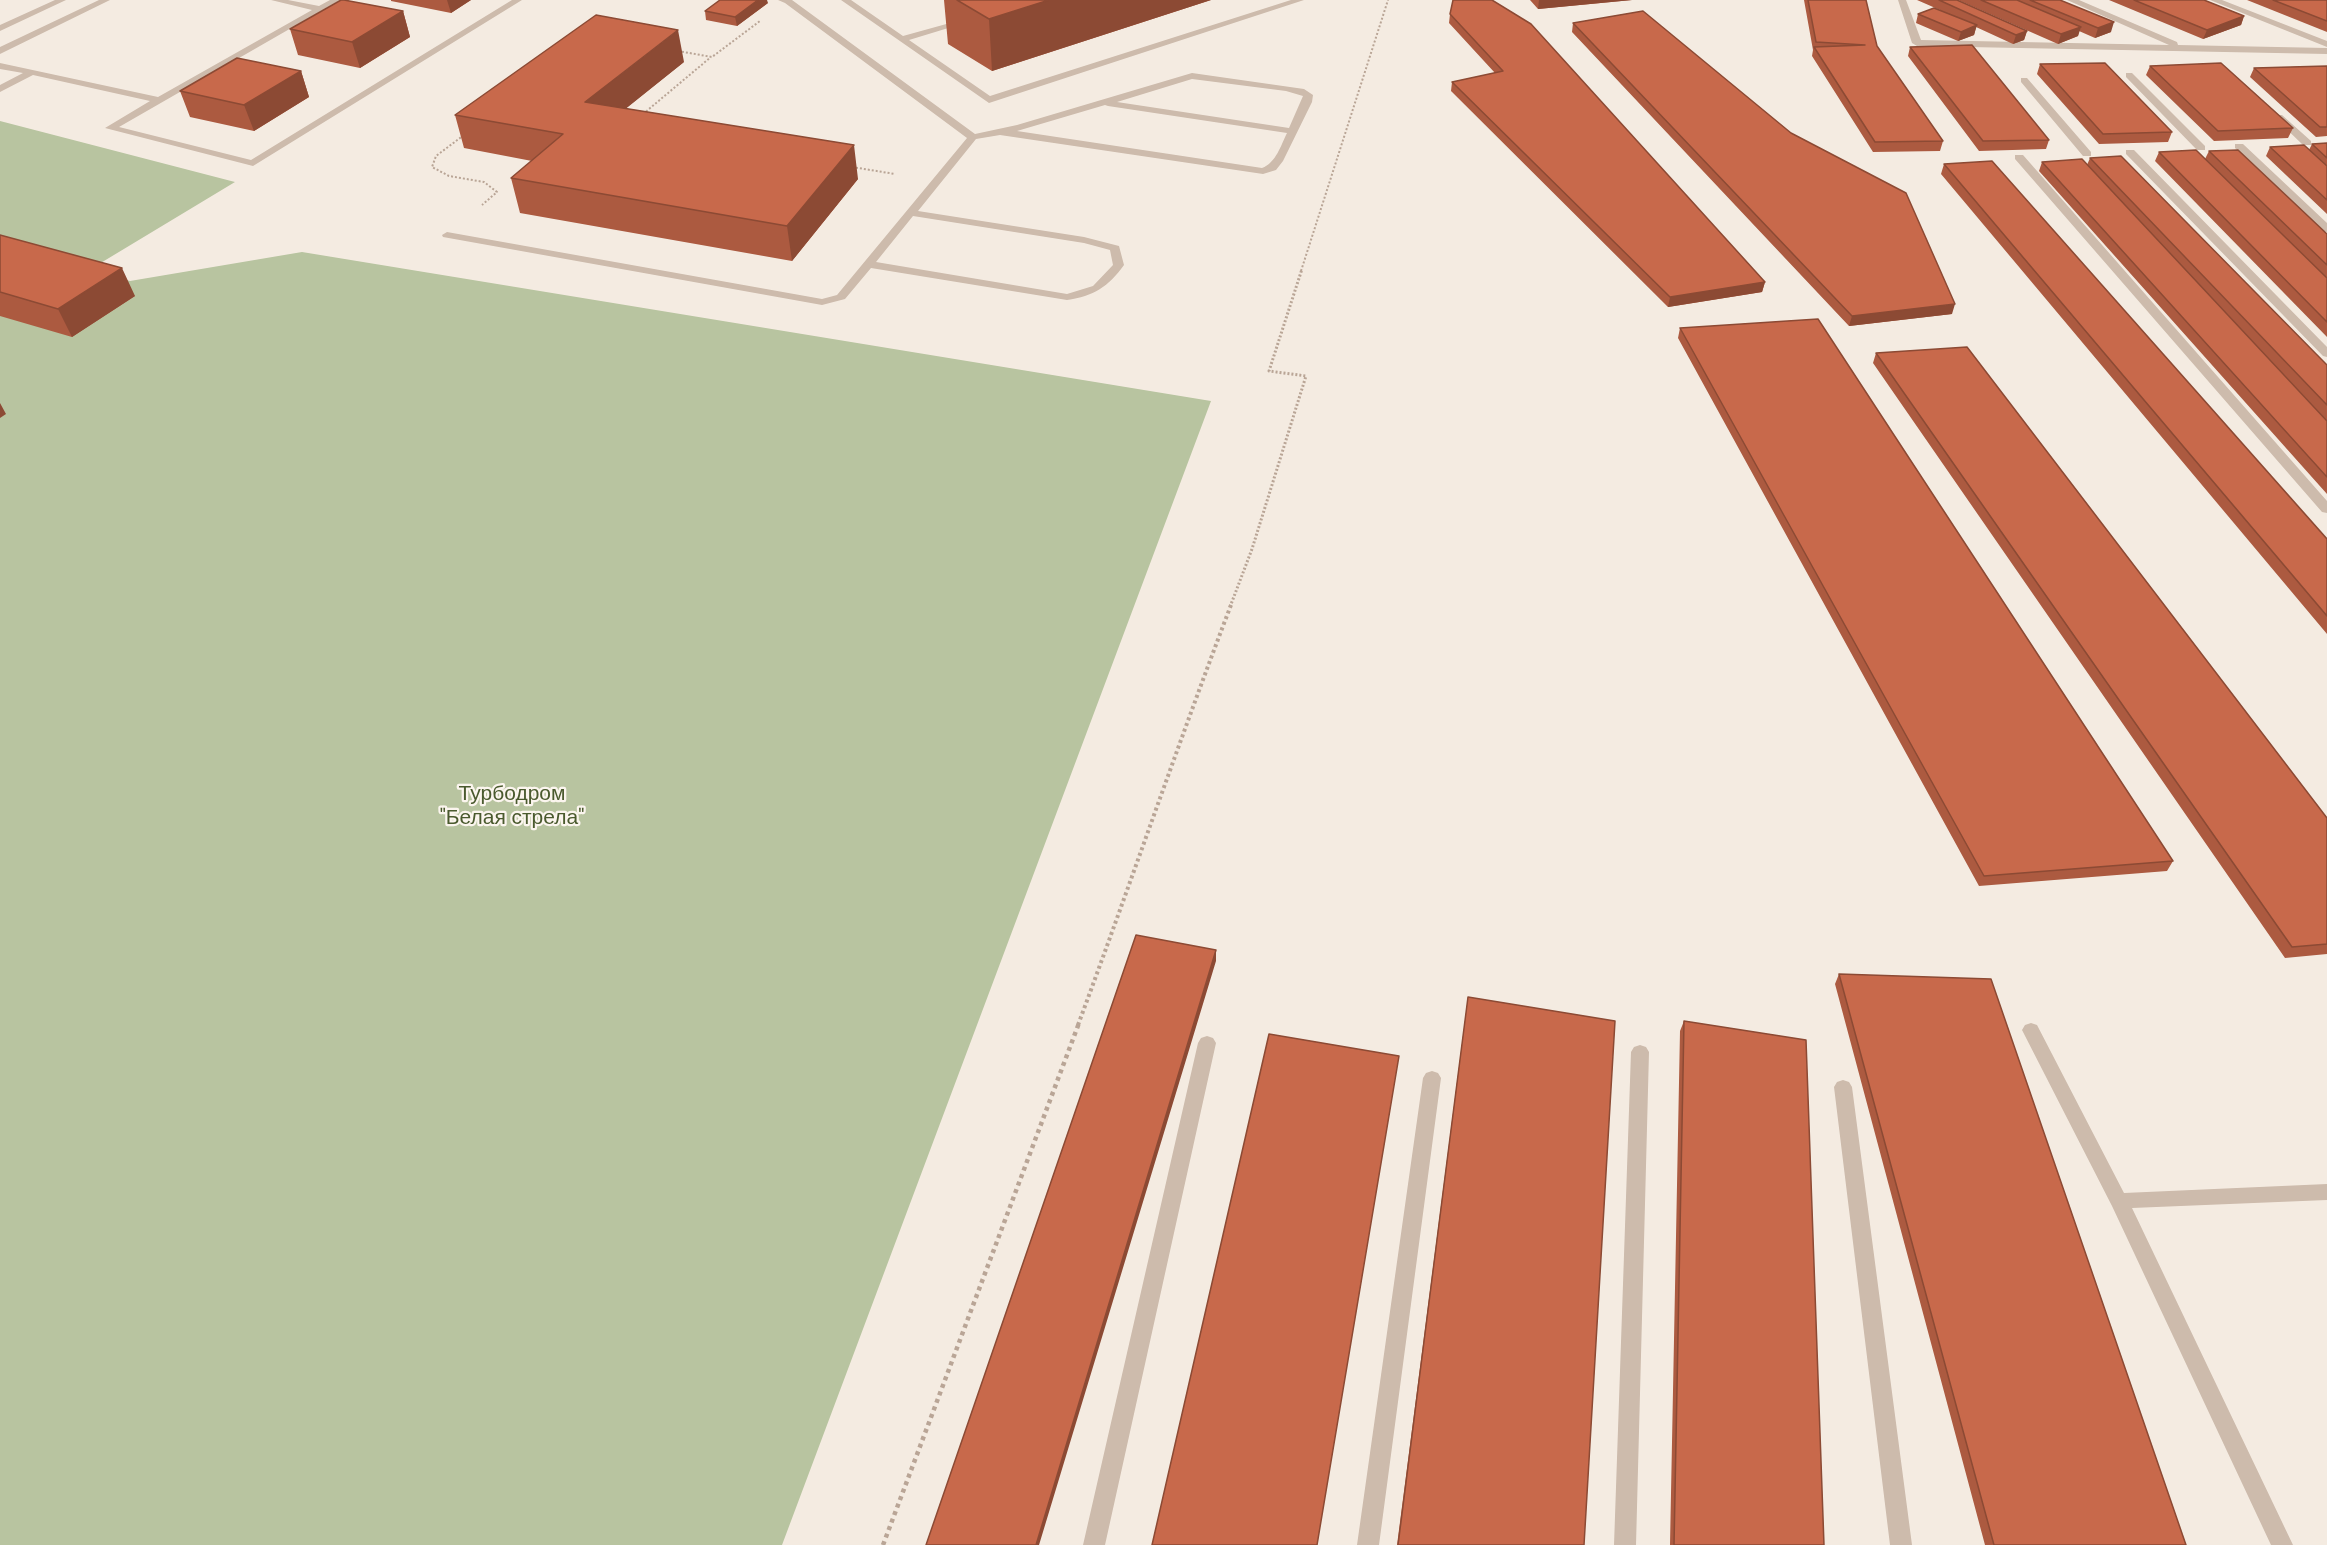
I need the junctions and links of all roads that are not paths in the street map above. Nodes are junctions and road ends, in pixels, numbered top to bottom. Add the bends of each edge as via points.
1 (62, 0) edge
2 (106, 0) edge
3 (275, 0) edge
4 (336, 0) edge
5 (518, 0) edge
6 (845, 0) edge
7 (1300, 0) edge
8 (1902, 0) edge
9 (2071, 0) edge
10 (2214, 0) edge
11 (785, 1) edge
12 (320, 9) junction
13 (977, 16) dead end
14 (0, 28) edge
15 (2033, 36) edge
16 (903, 39) junction
17 (2327, 44) edge
18 (2054, 45) junction
19 (2182, 47) junction
20 (0, 51) edge
21 (2327, 51) edge
22 (0, 66) edge
23 (32, 72) junction
24 (2129, 75) dead end
25 (2024, 80) dead end
26 (0, 89) edge
27 (159, 100) junction
28 (1102, 102) junction
29 (2275, 113) edge
30 (1292, 131) junction
31 (1001, 132) junction
32 (973, 137) junction
33 (2307, 143) dead end
34 (2239, 146) edge
35 (2201, 148) dead end
36 (2130, 152) dead end
37 (2087, 154) dead end
38 (2019, 157) edge
39 (911, 213) junction
40 (2327, 229) edge
41 (447, 235) road end
42 (869, 264) junction
43 (2327, 354) edge
44 (2327, 509) edge
45 (2031, 1030) dead end
46 (1207, 1042) dead end
47 (1640, 1052) dead end
48 (1432, 1078) dead end
49 (1843, 1087) dead end
50 (2327, 1192) edge
51 (2119, 1201) junction
52 (1094, 1545) edge
53 (1368, 1545) edge
54 (1625, 1545) edge
55 (1901, 1545) edge
56 (2282, 1545) edge

1 - 14 street
2 - 20 street
3 - 12 street
4 - 12 street
5 - 27 street via 253,163 110,128
6 - 16 street
7 - 16 street via 989,100
8 - 18 street via 1917,43
9 - 19 street
10 - 17 street
11 - 32 street
12 - 27 street
13 - 16 street
15 - 18 street
18 - 19 street
19 - 21 street
22 - 23 street
23 - 26 street
23 - 27 street
24 - 35 street
25 - 37 street
28 - 30 street
28 - 30 street via 1192,76 1286,88 1308,95
28 - 31 street
29 - 33 street
30 - 31 street via 1278,161 1263,171
31 - 32 street
32 - 39 street
34 - 40 street
36 - 43 street
38 - 44 street
39 - 42 street
39 - 42 street via 1095,242 1115,248 1119,265 1102,287 1067,297
41 - 42 street via 822,302 841,297
45 - 51 street
46 - 52 street
47 - 54 street
48 - 53 street
49 - 55 street
50 - 51 street
51 - 56 street

